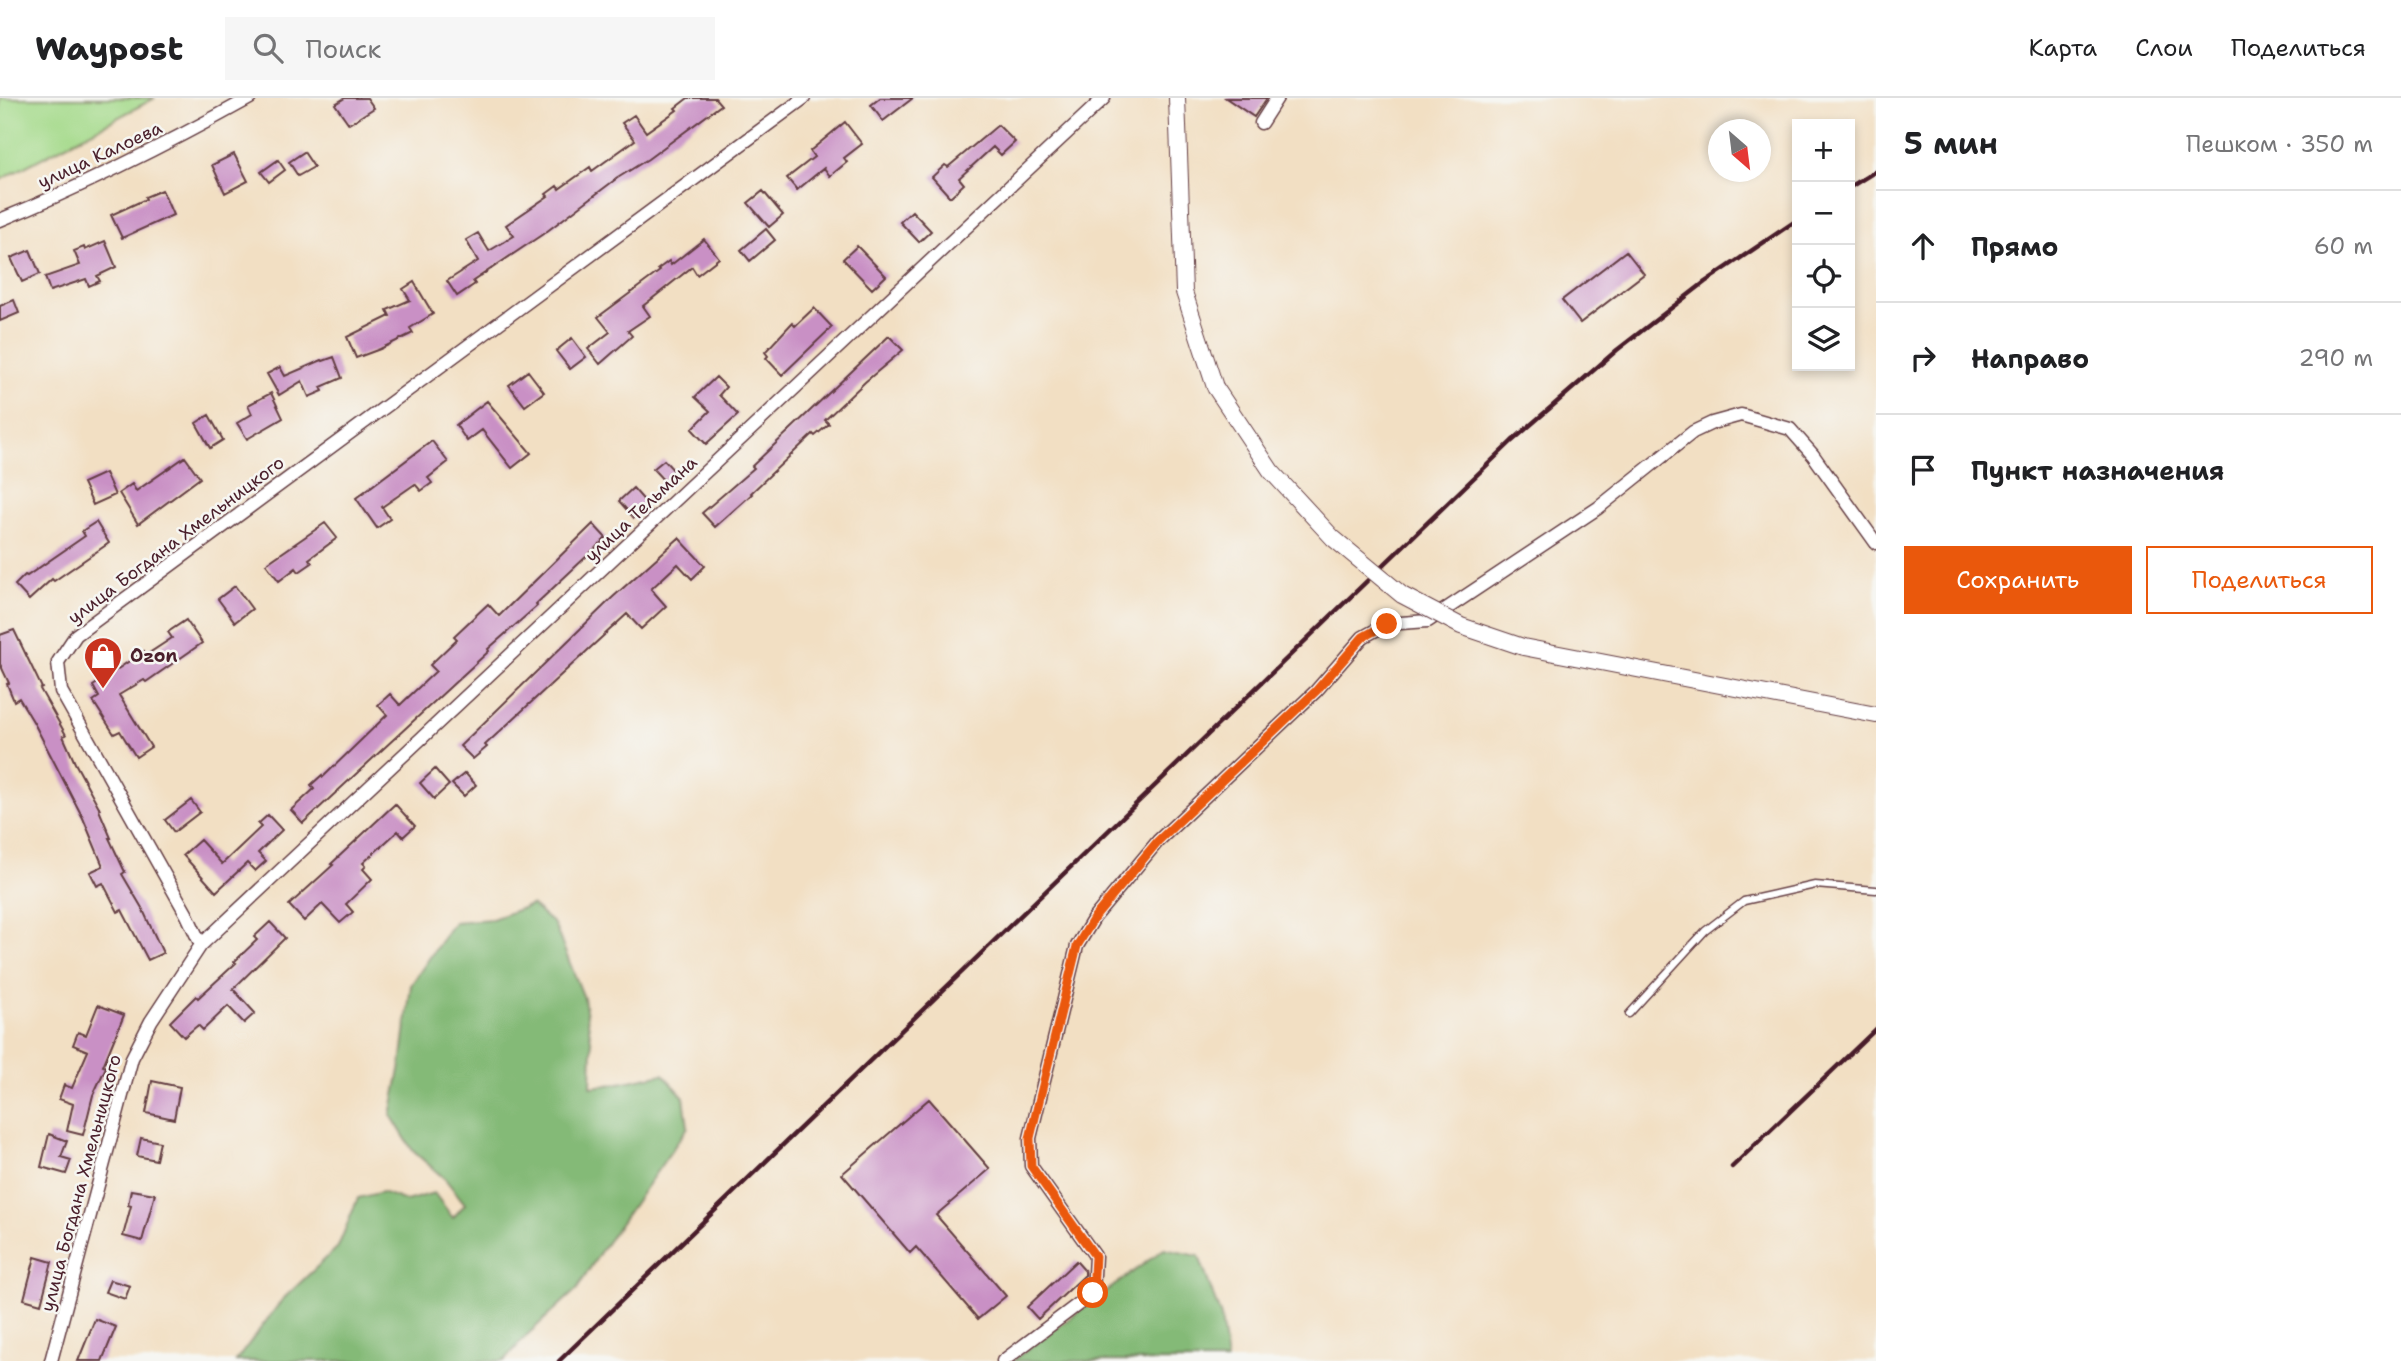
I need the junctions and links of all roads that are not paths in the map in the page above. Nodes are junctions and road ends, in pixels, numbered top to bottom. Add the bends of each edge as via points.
1 (250, 98) edge
2 (804, 98) edge
3 (1104, 98) edge
4 (1177, 98) edge
5 (1277, 98) edge
6 (1261, 123) dead end
7 (0, 220) edge
8 (1876, 543) edge
9 (1876, 715) edge
10 (1876, 890) edge
11 (201, 945) junction
12 (1629, 1014) dead end
13 (51, 1361) edge
14 (1003, 1361) edge

1 - 7 street, улица Калоева via 62,195
2 - 11 street, улица Богдана Хмельницкого via 76,635 58,662 61,691
3 - 11 street, улица Тельмана
4 - 9 street, bridge via 1184,292 1215,387 1271,471 1333,538 1402,595 1461,626 1523,647
5 - 6 street
8 - 14 street via 1790,429 1741,415 1693,432 1598,508 1428,621 1387,624 1363,637 1316,691 1158,841 1094,918 1077,946 1030,1138 1031,1166 1095,1256 1093,1293
10 - 12 lane via 1815,885 1744,901 1704,931
11 - 13 street, улица Богдана Хмельницкого via 132,1058

